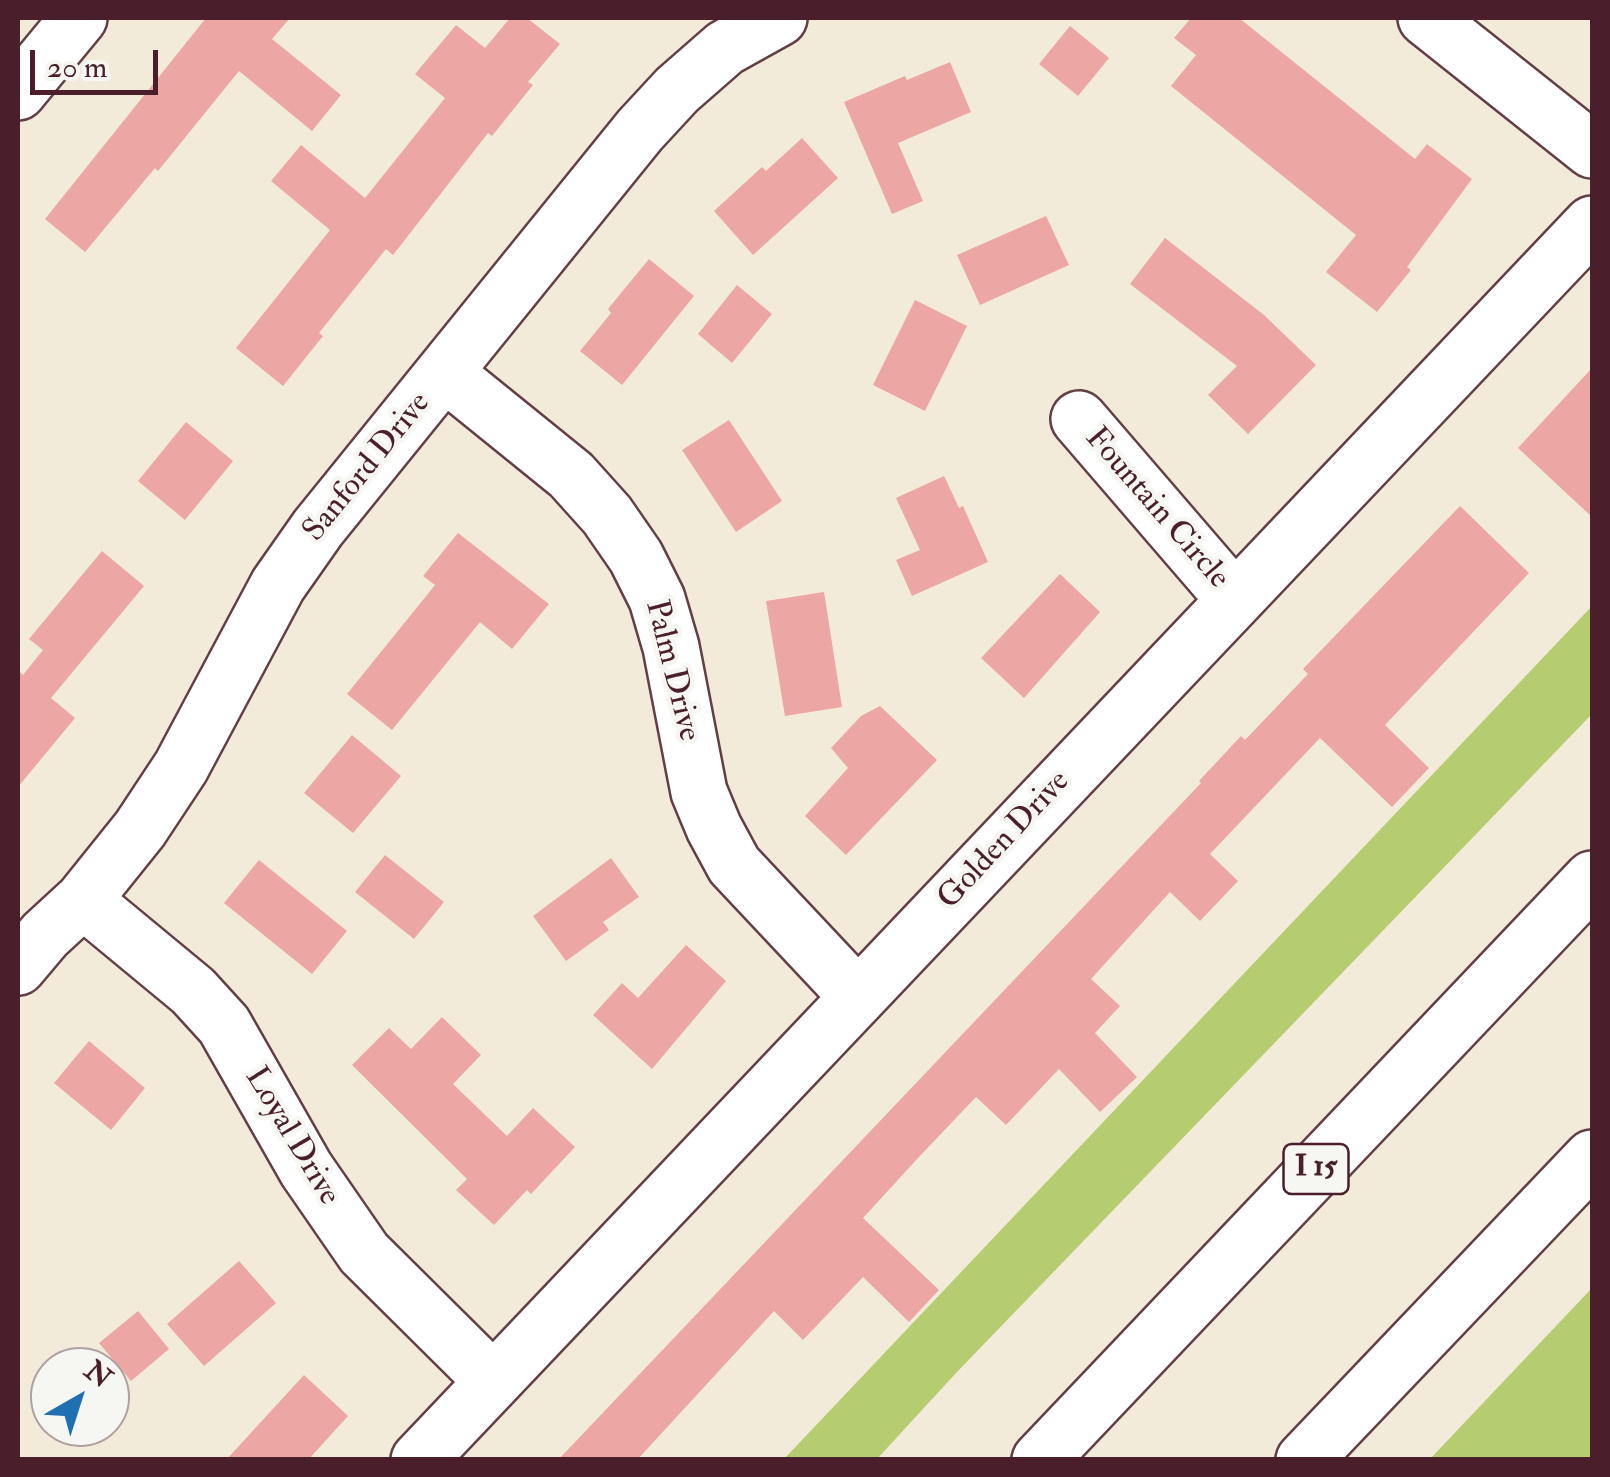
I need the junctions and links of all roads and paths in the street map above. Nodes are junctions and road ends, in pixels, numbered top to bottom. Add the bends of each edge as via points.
1 (79, 18) edge
2 (779, 18) edge
3 (1426, 18) edge
4 (18, 92) edge
5 (1592, 150) edge
6 (1592, 224) edge
7 (445, 373) junction
8 (1079, 419) dead end
9 (1234, 599) junction
10 (1592, 879) edge
11 (83, 900) junction
12 (18, 968) edge
13 (858, 997) junction
14 (1592, 1158) edge
15 (493, 1381) junction
16 (419, 1460) edge
17 (1040, 1460) edge
18 (1304, 1460) edge

1 - 4 main road
2 - 7 main road, Sanford Drive via 725,48 677,90
3 - 5 main road
6 - 9 main road, Golden Drive
7 - 11 main road, Sanford Drive via 278,585 181,768
7 - 13 main road, Palm Drive via 571,475 608,514 657,599 699,792 714,828 734,865
8 - 9 main road, Fountain Circle
9 - 13 main road, Golden Drive
10 - 17 main road, I 15
11 - 12 main road, Sanford Drive
11 - 15 main road, Loyal Drive via 224,1025 364,1253
13 - 15 main road, Golden Drive
14 - 18 main road
15 - 16 main road, Golden Drive

